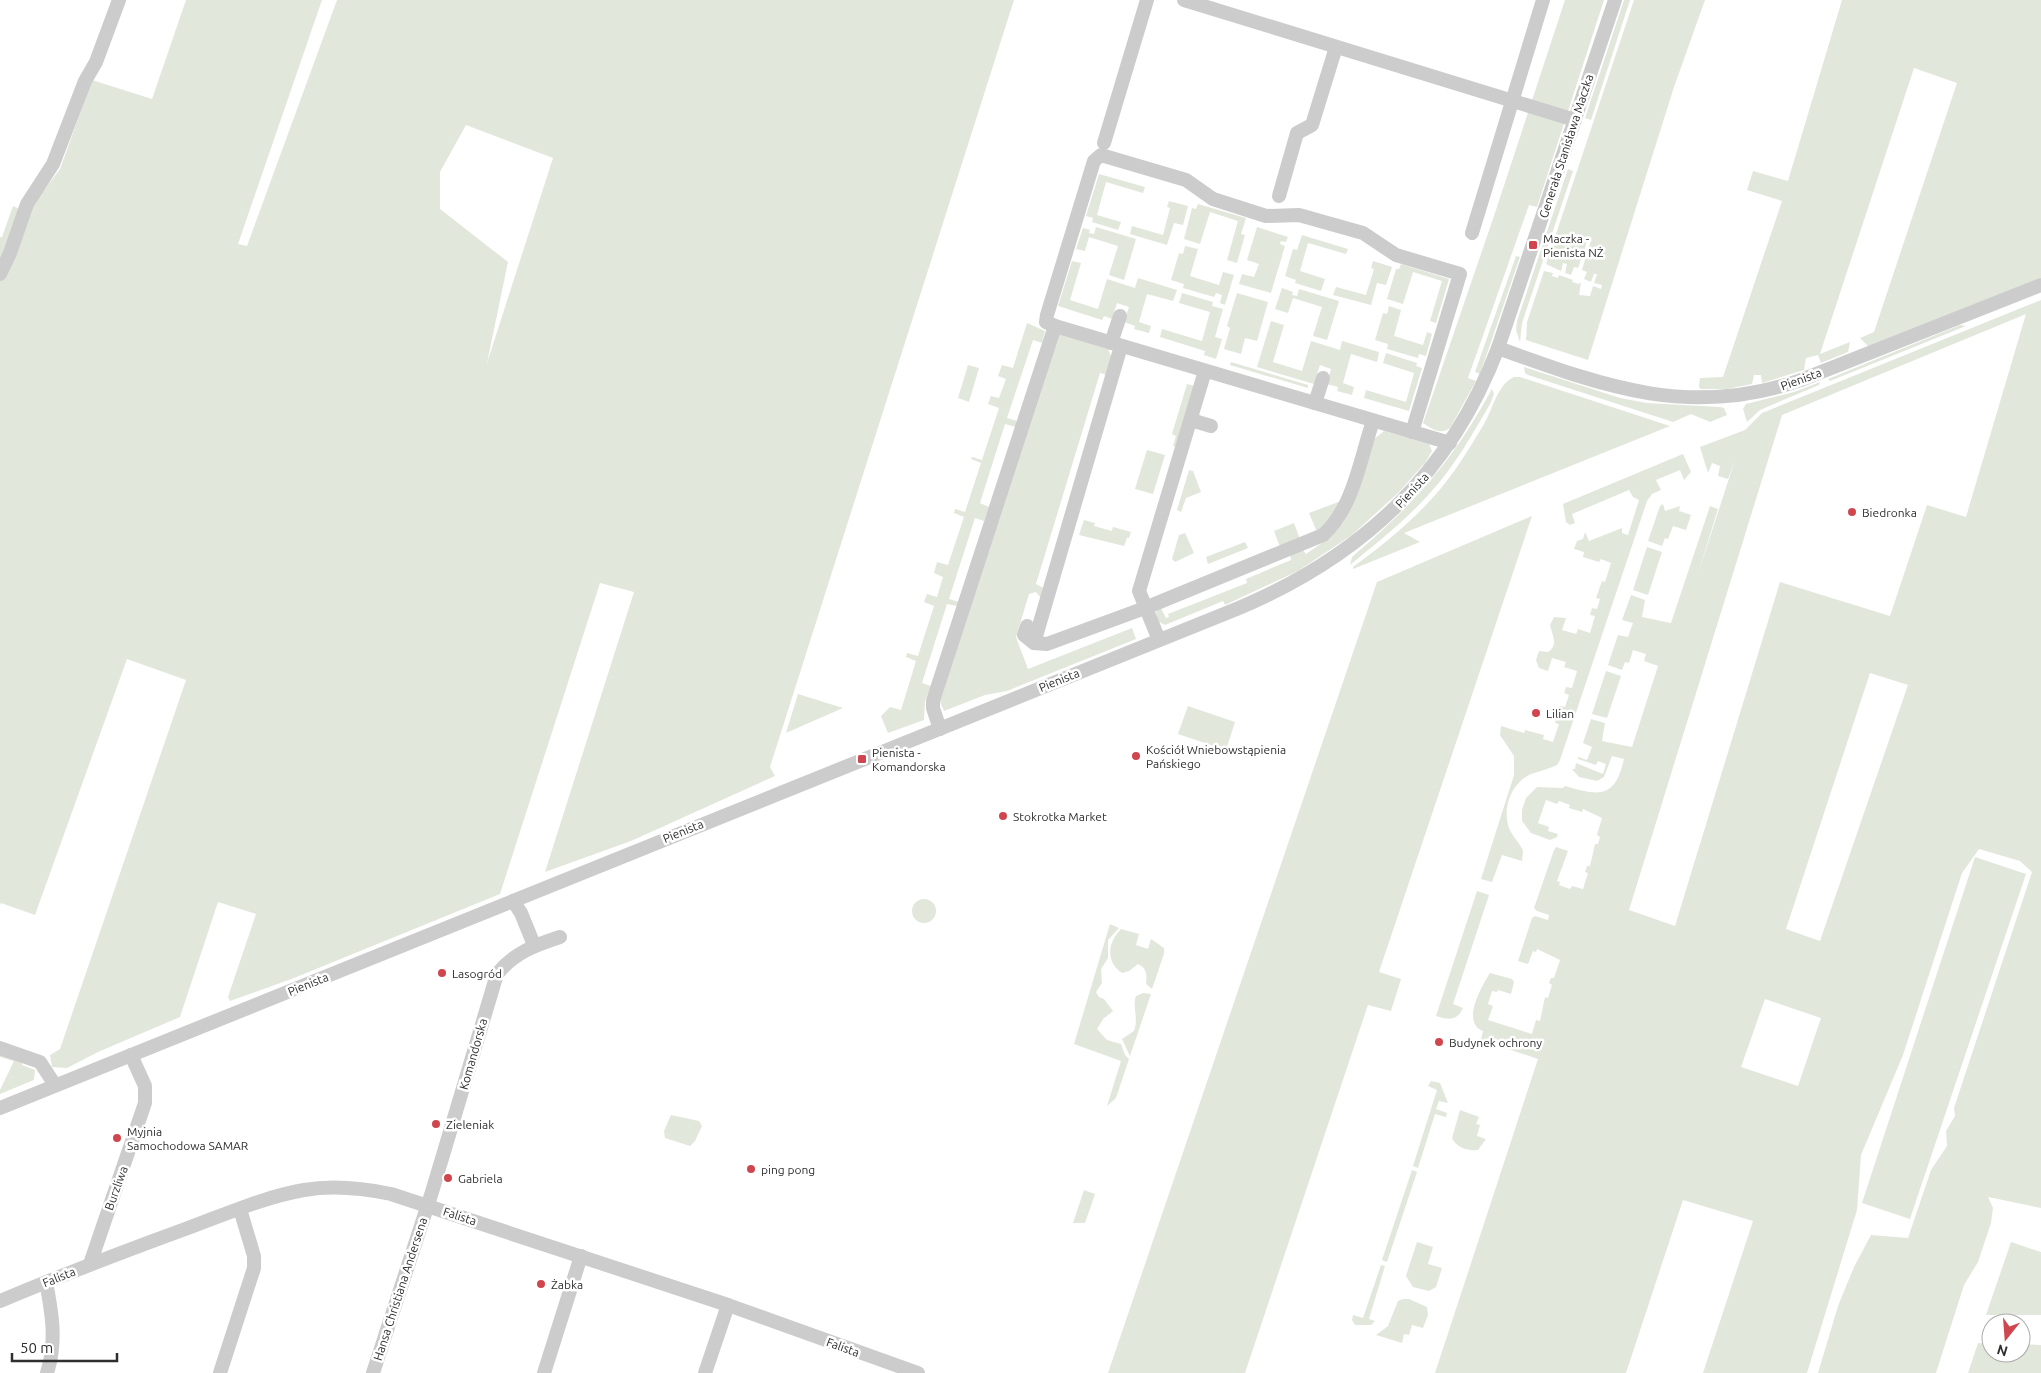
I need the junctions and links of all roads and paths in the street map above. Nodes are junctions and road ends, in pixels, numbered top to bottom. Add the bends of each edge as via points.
1 (119, 0) edge
2 (1147, 0) edge
3 (1184, 0) edge
4 (1543, 0) edge
5 (1615, 0) edge
6 (1336, 47) junction
7 (1512, 101) junction
8 (1575, 120) junction
9 (1104, 143) dead end
10 (1279, 196) dead end
11 (1472, 233) dead end
12 (0, 274) edge
13 (2041, 285) edge
14 (1120, 316) dead end
15 (1055, 326) junction
16 (1116, 344) junction
17 (1498, 348) junction
18 (1205, 371) junction
19 (1323, 378) dead end
20 (1315, 403) junction
21 (1191, 420) junction
22 (1373, 421) junction
23 (1211, 426) dead end
24 (1412, 432) junction
25 (1450, 443) junction
26 (1145, 608) junction
27 (1027, 626) dead end
28 (1159, 640) junction
29 (1034, 643) junction
30 (940, 729) junction
31 (513, 901) junction
32 (560, 937) dead end
33 (534, 945) junction
34 (0, 1048) edge
35 (131, 1055) junction
36 (55, 1085) junction
37 (0, 1108) edge
38 (427, 1206) junction
39 (240, 1209) junction
40 (581, 1256) junction
41 (90, 1264) junction
42 (46, 1282) junction
43 (0, 1300) edge
44 (728, 1305) junction
45 (47, 1373) edge
46 (220, 1373) edge
47 (374, 1373) edge
48 (544, 1373) edge
49 (705, 1373) edge
50 (918, 1373) edge

1 - 12 street via 53,164 27,204
2 - 9 street
3 - 6 street
4 - 7 street
5 - 8 street, Generała Stanisława Maczka
6 - 7 street
6 - 10 street via 1312,125 1297,133
7 - 8 street
7 - 11 street
8 - 17 street, Generała Stanisława Maczka
13 - 17 street, Pienista via 1781,387 1733,397 1702,398 1637,392
14 - 16 street
15 - 16 street
15 - 24 street via 1046,322 1047,315 1094,161 1101,155 1186,180 1213,200 1266,216 1299,215 1363,234 1396,255 1460,274
15 - 30 street via 933,701
16 - 18 street
16 - 29 street
17 - 25 street, Pienista via 1473,406
18 - 20 street
18 - 21 street
19 - 20 street
20 - 22 street
21 - 23 street
21 - 26 street via 1140,587
22 - 24 street
22 - 26 street via 1348,501 1323,535
24 - 25 street
25 - 28 street, Pienista via 1396,508 1336,556 1272,594
26 - 28 street
26 - 29 street via 1047,644
27 - 29 street via 1024,635
28 - 30 street, Pienista
30 - 31 street, Pienista
31 - 33 street
31 - 35 street, Pienista
32 - 33 street, Komandorska
33 - 38 street, Komandorska via 509,959 494,981
34 - 36 street via 40,1062
35 - 36 street, Pienista
35 - 41 street, Burzliwa via 145,1086 145,1103
36 - 37 street, Pienista
38 - 39 street, Falista via 391,1194 339,1187 305,1190
38 - 40 street, Falista
38 - 47 street, Hansa Christiana Andersena
39 - 41 street, Falista
39 - 46 street via 254,1256 254,1268
40 - 44 street, Falista
40 - 48 street
41 - 42 street, Falista
42 - 43 street, Falista
42 - 45 street via 54,1334
44 - 49 street
44 - 50 street, Falista

